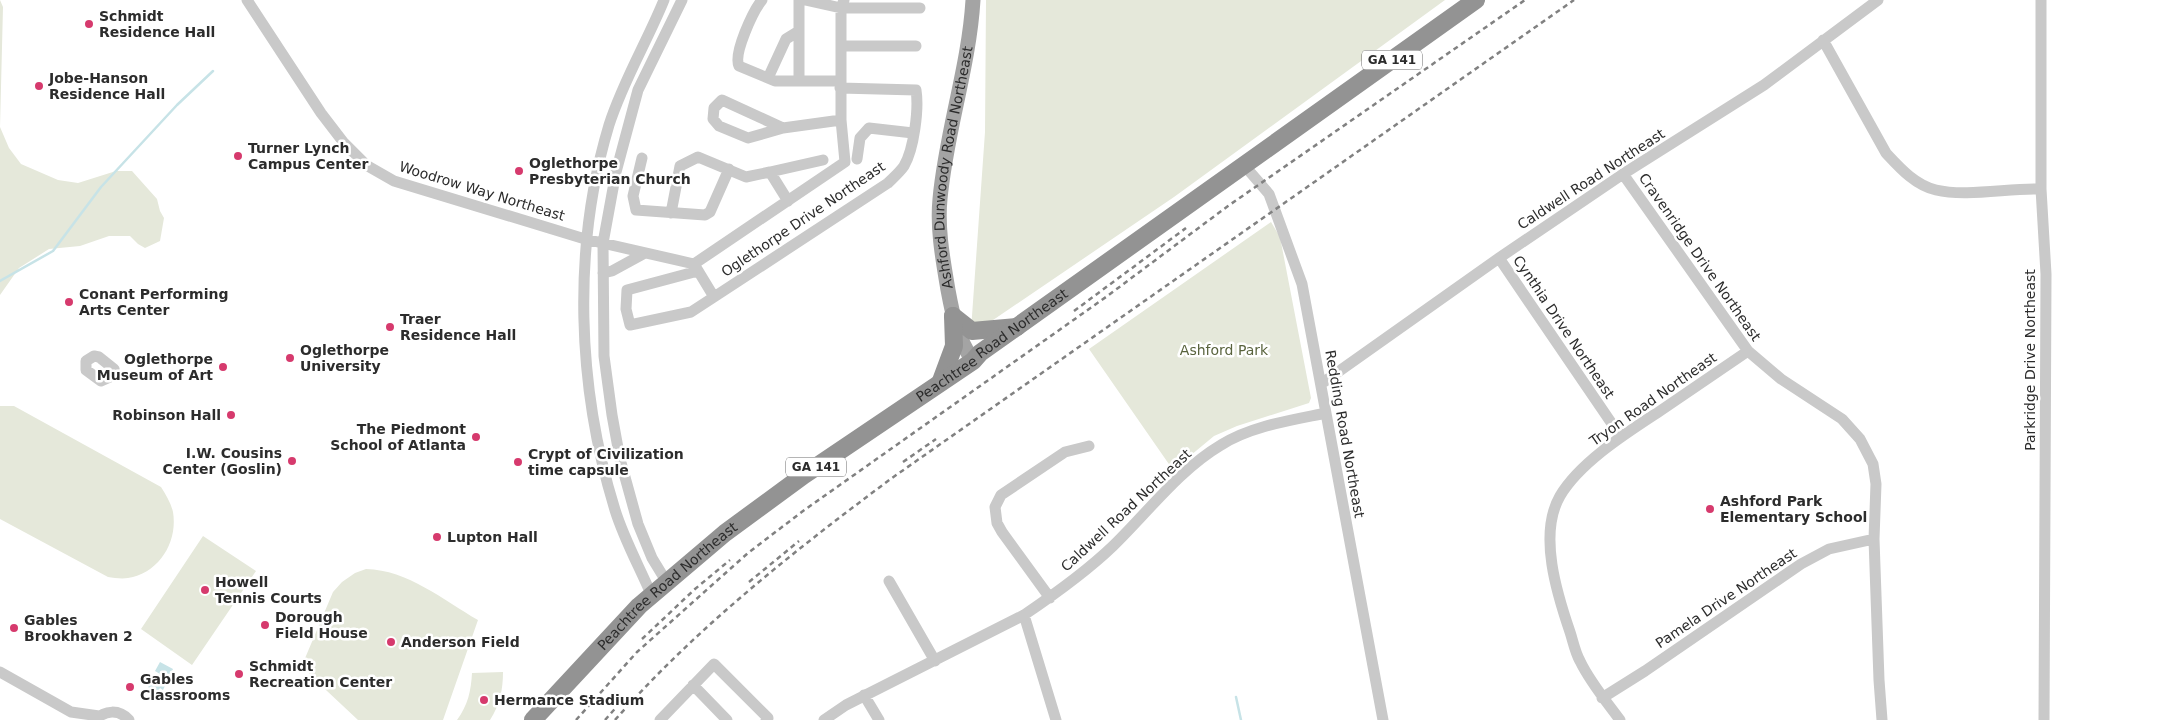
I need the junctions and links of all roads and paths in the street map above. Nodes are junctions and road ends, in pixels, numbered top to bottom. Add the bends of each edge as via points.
1 (247, 0) edge
2 (664, 0) edge
3 (682, 0) edge
4 (762, 0) edge
5 (799, 0) edge
6 (805, 0) edge
7 (973, 0) edge
8 (1476, 0) edge
9 (1878, 0) edge
10 (2041, 0) edge
11 (843, 4) edge
12 (920, 8) dead end
13 (799, 31) junction
14 (1823, 40) junction
15 (842, 46) junction
16 (916, 46) dead end
17 (768, 78) junction
18 (799, 81) junction
19 (840, 84) junction
20 (841, 120) junction
21 (783, 128) junction
22 (913, 133) junction
23 (642, 158) dead end
24 (857, 159) dead end
25 (823, 160) dead end
26 (1244, 165) junction
27 (729, 170) junction
28 (770, 172) junction
29 (1623, 174) junction
30 (2042, 189) junction
31 (788, 201) junction
32 (671, 213) junction
33 (586, 239) junction
34 (603, 243) junction
35 (620, 247) junction
36 (645, 253) junction
37 (1499, 258) junction
38 (618, 267) junction
39 (696, 268) junction
40 (603, 273) junction
41 (714, 298) junction
42 (953, 316) junction
43 (1018, 327) junction
44 (1748, 352) junction
45 (972, 361) junction
46 (941, 381) junction
47 (1321, 384) junction
48 (1326, 413) junction
49 (1621, 437) junction
50 (1089, 446) dead end
51 (1874, 539) junction
52 (666, 581) junction
53 (889, 581) dead end
54 (651, 594) junction
55 (1050, 598) junction
56 (1024, 615) junction
57 (936, 661) junction
58 (0, 672) edge
59 (693, 685) junction
60 (864, 695) junction
61 (1602, 698) junction
62 (80, 717) edge
63 (97, 718) edge
64 (129, 720) edge
65 (533, 720) edge
66 (660, 720) edge
67 (727, 720) edge
68 (766, 720) edge
69 (824, 720) edge
70 (878, 720) edge
71 (1056, 720) edge
72 (1383, 720) edge
73 (1620, 720) edge
74 (1882, 720) edge
75 (2044, 720) edge

1 - 33 street, Woodrow Way Northeast via 321,113 344,144 366,165 394,181
2 - 33 street via 610,123 601,153
3 - 34 street via 638,90 616,172
4 - 17 street, Oglethorpe Drive Northeast via 755,9 737,62 739,66
5 - 13 street
6 - 11 street
7 - 42 main road, Ashford Dunwoody Road Northeast via 940,200 941,252
8 - 26 highway, Peachtree Road Northeast / GA 141
9 - 14 street, Caldwell Road Northeast
10 - 30 street, Parkridge Drive Northeast
11 - 12 street
11 - 15 street, Oglethorpe Drive Northeast
13 - 17 street via 786,39
13 - 18 street
14 - 29 street, Caldwell Road Northeast via 1764,85
14 - 30 street via 1886,153 1915,180 1935,190 1960,192
15 - 16 street
15 - 19 street, Oglethorpe Drive Northeast
17 - 18 street, Oglethorpe Drive Northeast
18 - 19 street, Oglethorpe Drive Northeast
19 - 20 street, Oglethorpe Drive Northeast
19 - 22 street, Oglethorpe Drive Northeast via 916,90 918,102
20 - 21 street
20 - 31 street, Oglethorpe Drive Northeast via 845,162
21 - 21 street via 722,100 714,108 712,119 719,126 748,138
22 - 24 street, Oglethorpe Drive Northeast via 869,128 860,138
22 - 41 street, Oglethorpe Drive Northeast via 904,167 888,183
23 - 32 street via 633,196 634,207 636,210
25 - 28 street
26 - 43 highway, Peachtree Road Northeast / GA 141
26 - 47 street, Redding Road Northeast via 1269,194 1302,284
27 - 28 street via 746,177
27 - 32 street via 710,212
27 - 32 street via 698,157 680,166
28 - 31 street, Oglethorpe Drive Northeast
29 - 37 street, Caldwell Road Northeast
29 - 44 street, Cravenridge Drive Northeast
30 - 75 street, Parkridge Drive Northeast via 2046,274
31 - 39 street, Oglethorpe Drive Northeast
33 - 34 street
33 - 54 street via 584,328 601,456 616,510
34 - 35 street
34 - 40 street
35 - 36 street
35 - 38 street
36 - 38 street
36 - 39 street
37 - 47 street, Caldwell Road Northeast
37 - 49 street, Cynthia Drive Northeast
38 - 40 street
39 - 41 street, Oglethorpe Drive Northeast
39 - 41 street, Oglethorpe Drive Northeast via 627,290 626,309 630,325 692,312
40 - 52 street via 605,371 620,459 638,524
42 - 43 highway via 972,331
42 - 45 main road, Ashford Dunwoody Road Northeast via 961,343
42 - 46 highway via 954,346
43 - 45 highway, Peachtree Road Northeast / GA 141
44 - 49 street, Tryon Road Northeast
44 - 51 street, Cravenridge Drive Northeast via 1781,379 1842,419 1860,440 1873,464 1876,484
45 - 46 highway, Peachtree Road Northeast / GA 141
46 - 52 highway, Peachtree Road Northeast / GA 141 via 725,533
47 - 48 street, Redding Road Northeast
48 - 55 street, Caldwell Road Northeast via 1241,435 1221,445 1180,477 1089,569
48 - 72 street, Redding Road Northeast
49 - 61 street, Tryon Road Northeast via 1574,478 1559,497 1550,541 1559,602 1579,660
50 - 55 street via 1066,452 1001,495 995,507 1002,532
51 - 61 street, Pamela Drive Northeast via 1829,549 1801,564
51 - 74 street, Cravenridge Drive Northeast
52 - 54 highway, Peachtree Road Northeast / GA 141
53 - 57 street
54 - 65 highway, Peachtree Road Northeast / GA 141
55 - 56 street, Caldwell Road Northeast
56 - 57 street, Caldwell Road Northeast
56 - 71 street
57 - 60 street, Caldwell Road Northeast
58 - 62 street
59 - 66 street
59 - 67 street
59 - 68 street via 714,664 768,718
60 - 69 street, Caldwell Road Northeast
60 - 70 street
61 - 73 street, Tryon Road Northeast
62 - 63 street
63 - 64 street via 113,712

